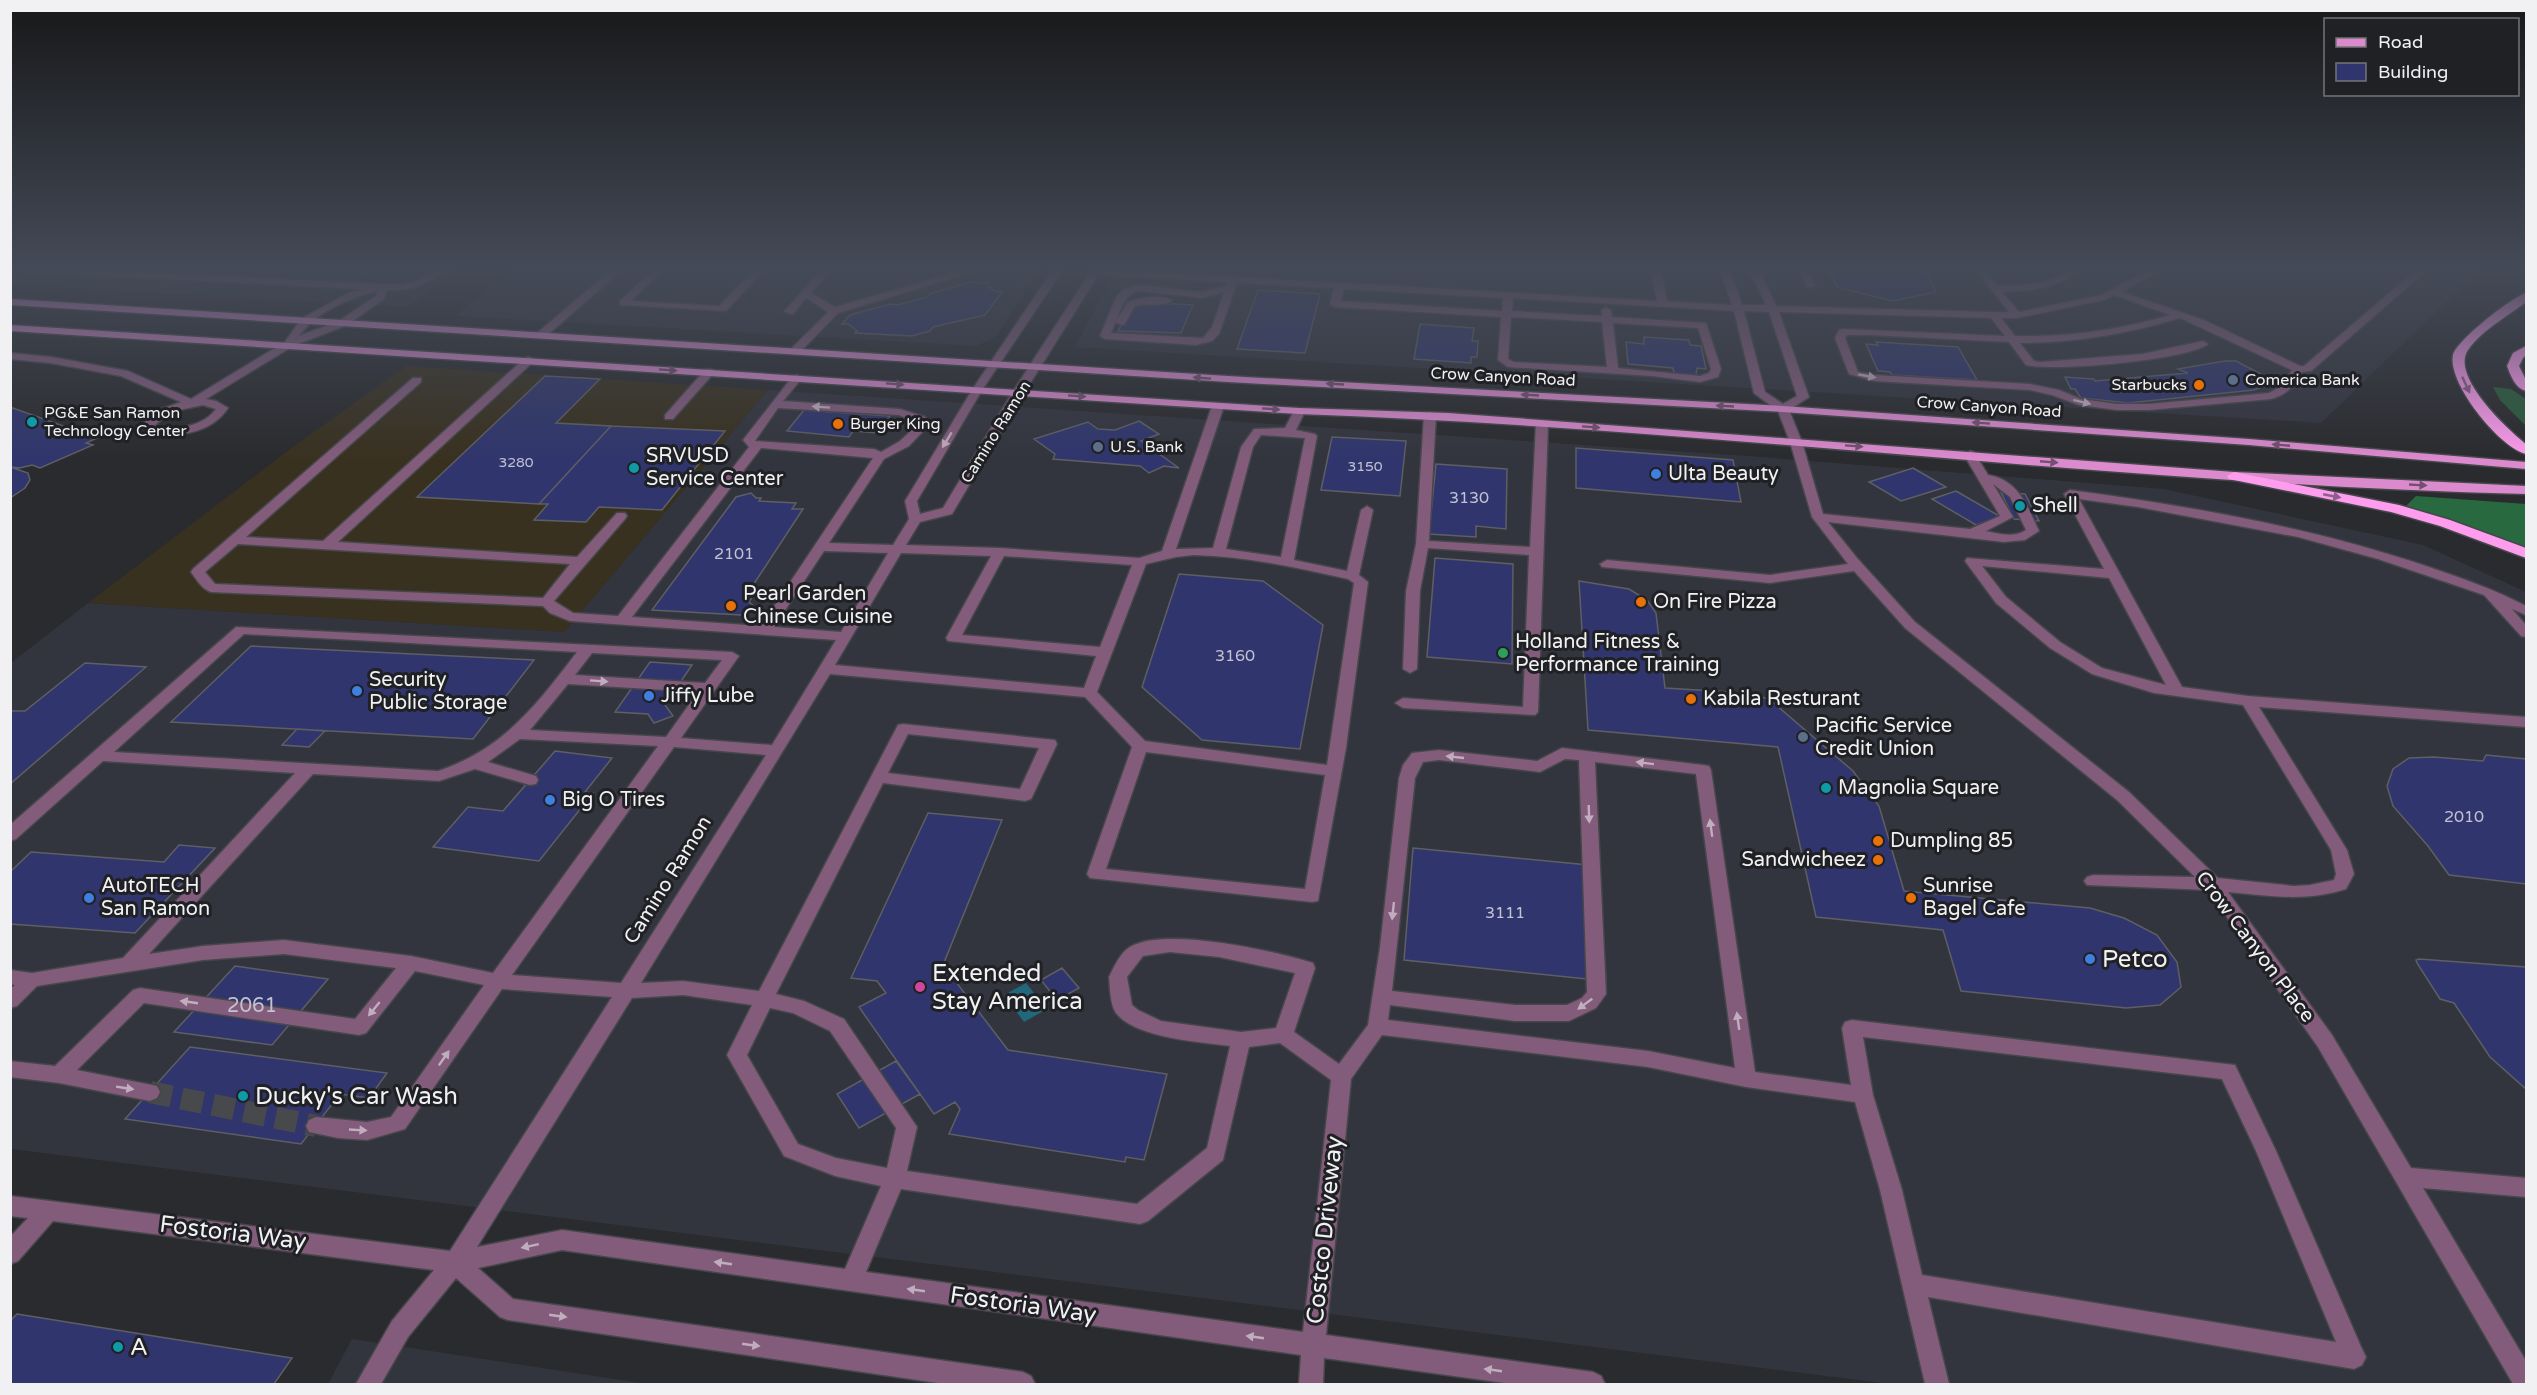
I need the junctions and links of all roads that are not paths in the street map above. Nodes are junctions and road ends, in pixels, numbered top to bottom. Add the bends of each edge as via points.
1 (47, 330) edge
2 (299, 330) edge
3 (325, 330) edge
4 (451, 330) edge
5 (547, 330) edge
6 (815, 330) edge
7 (1017, 330) edge
8 (1060, 330) edge
9 (1107, 330) edge
10 (1116, 330) edge
11 (1216, 330) edge
12 (1506, 330) edge
13 (1608, 330) edge
14 (1704, 330) edge
15 (1744, 330) edge
16 (1780, 330) edge
17 (2005, 330) edge
18 (2126, 330) edge
19 (2214, 330) edge
20 (2352, 330) edge
21 (2484, 330) edge
22 (540, 336) junction
23 (1117, 336) junction
24 (2011, 338) junction
25 (289, 344) junction
26 (2203, 344) dead end
27 (2526, 350) edge
28 (795, 351) junction
29 (10, 356) edge
30 (529, 360) junction
31 (995, 363) junction
32 (2036, 364) junction
33 (1037, 366) junction
34 (2298, 369) junction
35 (1613, 371) junction
36 (709, 372) junction
37 (797, 378) junction
38 (417, 380) dead end
39 (2526, 387) edge
40 (2040, 388) junction
41 (977, 390) junction
42 (1018, 393) junction
43 (192, 403) junction
44 (775, 404) junction
45 (1218, 406) junction
46 (1783, 409) junction
47 (1299, 411) junction
48 (1430, 416) junction
49 (669, 417) dead end
50 (1542, 423) junction
51 (1289, 432) junction
52 (1796, 442) junction
53 (757, 445) junction
54 (2526, 450) edge
55 (1970, 455) junction
56 (880, 457) junction
57 (2526, 466) edge
58 (2234, 476) junction
59 (1983, 478) junction
60 (2526, 490) edge
61 (1367, 510) dead end
62 (621, 516) dead end
63 (1818, 517) junction
64 (915, 519) junction
65 (1972, 533) junction
66 (235, 540) junction
67 (1422, 544) junction
68 (326, 546) junction
69 (820, 547) junction
70 (895, 551) junction
71 (1219, 551) junction
72 (1536, 551) junction
73 (1000, 552) junction
74 (2526, 553) edge
75 (1168, 554) junction
76 (580, 561) junction
77 (1140, 562) junction
78 (1287, 562) junction
79 (1607, 564) dead end
80 (1857, 567) junction
81 (2114, 574) junction
82 (1352, 576) junction
83 (2489, 592) junction
84 (548, 602) junction
85 (2526, 611) edge
86 (622, 621) junction
87 (765, 630) junction
88 (2526, 633) edge
89 (844, 636) junction
90 (588, 648) junction
91 (1105, 652) junction
92 (825, 669) junction
93 (1410, 669) dead end
94 (564, 679) junction
95 (709, 688) junction
96 (2177, 691) junction
97 (1089, 693) junction
98 (2248, 700) junction
99 (1402, 703) dead end
100 (2526, 722) edge
101 (518, 734) junction
102 (670, 742) junction
103 (1140, 746) junction
104 (777, 751) junction
105 (100, 756) junction
106 (1587, 756) junction
107 (474, 763) junction
108 (308, 769) junction
109 (1334, 771) junction
110 (878, 777) junction
111 (530, 780) dead end
112 (10, 835) edge
113 (2093, 880) dead end
114 (2213, 884) junction
115 (411, 963) junction
116 (129, 964) junction
117 (10, 977) edge
118 (32, 980) junction
119 (497, 981) junction
120 (625, 991) junction
121 (1382, 997) junction
122 (764, 999) junction
123 (10, 1001) edge
124 (1377, 1026) junction
125 (1283, 1035) junction
126 (1241, 1040) junction
127 (10, 1069) edge
128 (59, 1075) junction
129 (1341, 1077) junction
130 (1746, 1078) junction
131 (150, 1092) tunnel mouth
132 (1863, 1095) junction
133 (316, 1126) tunnel mouth
134 (2405, 1177) junction
135 (896, 1179) junction
136 (2526, 1187) edge
137 (10, 1206) edge
138 (48, 1210) junction
139 (10, 1254) edge
140 (455, 1262) junction
141 (851, 1281) junction
142 (1914, 1284) junction
143 (1313, 1345) junction
144 (2526, 1383) edge
145 (368, 1384) edge
146 (1023, 1384) edge
147 (1311, 1384) edge
148 (1593, 1384) edge
149 (1937, 1384) edge

1 - 25 main road
2 - 25 street
3 - 25 street
4 - 22 main road, Crow Canyon Road
5 - 22 street
6 - 28 street
7 - 31 street, Camino Ramon
8 - 33 street, Camino Ramon
9 - 23 street via 1105,336
10 - 23 street
11 - 23 street via 1208,339 1196,342
12 - 35 street via 1503,360 1512,365
13 - 35 street
14 - 35 street via 1716,369 1714,375 1700,379
15 - 46 street via 1760,393
16 - 46 street via 1803,397
17 - 24 street
18 - 24 street via 2055,339
19 - 34 street
20 - 34 street via 2307,369
21 -> 54 highway via 2460,351 2458,364 2469,394
22 - 28 main road, Crow Canyon Road
24 - 32 street via 2030,363
24 -> 40 street via 1865,332 1843,332 1840,338 1854,374
25 - 30 main road
25 - 43 street
26 - 32 street via 2113,362
27 - 39 highway via 2517,356 2513,366
28 - 31 main road, Crow Canyon Road
29 - 43 street via 124,373
30 -> 36 main road
30 - 68 street
31 - 33 main road, Crow Canyon Road
31 - 41 street, Camino Ramon
32 - 40 street
33 - 42 street, Camino Ramon
46 -> 33 main road, Crow Canyon Road
40 -> 34 street via 2100,406 2166,406 2276,395 2286,388
36 - 37 main road
36 - 49 street
37 -> 41 main road
37 - 44 street
38 - 66 street
41 - 42 main road
41 -> 64 street, Camino Ramon via 911,501
42 -> 45 main road
42 - 64 street, Camino Ramon via 948,511
43 - 43 street via 159,414 149,423 150,428 174,432 197,427 216,418 222,408 212,403
44 - 53 street via 749,440
56 -> 44 street via 896,452 916,434 924,424 921,419 900,412
45 -> 47 main road
45 - 75 street
46 - 52 street, Crow Canyon Place
57 -> 46 main road, Crow Canyon Road
47 - 48 main road
47 - 51 street
48 - 50 main road
48 - 67 street
50 -> 52 main road
50 - 72 street
51 - 71 street via 1258,431 1247,447
51 - 78 street via 1311,436
52 -> 55 main road
52 - 63 street, Crow Canyon Place
53 - 56 street via 874,453
53 - 86 street
55 -> 58 main road
55 - 59 street
56 - 69 street
58 -> 60 main road
58 -> 74 highway via 2394,508
59 - 65 street via 2007,517
59 - 65 street via 2009,486 2033,531 2029,536 2016,538
61 - 82 street
62 - 76 street
63 - 65 street
63 - 80 street, Crow Canyon Place
64 - 70 street, Camino Ramon
66 - 68 street
66 - 84 street via 198,572 211,588
67 - 72 street
67 - 93 street via 1413,591
68 - 76 street
69 - 70 street
69 - 87 street
70 - 73 street
70 - 89 street, Camino Ramon
71 - 75 street
71 - 78 street
72 - 99 street via 1530,712
73 - 77 street
73 - 91 street via 953,638
75 - 77 street
76 - 84 street
77 - 91 street
78 - 82 street
79 - 80 street via 1770,579
80 - 114 street, Crow Canyon Place via 1910,625 2123,796
81 - 83 street via 2070,494 2299,534 2383,556
81 - 96 street
81 - 96 street via 1972,561 2001,600 2055,645 2097,671
82 - 109 street via 1361,582
83 - 85 street
83 - 88 street
84 - 86 street via 570,617
86 - 87 street
87 - 89 street
89 - 92 street, Camino Ramon
90 - 94 street
90 - 95 street via 732,656
90 - 105 street via 241,630
91 - 97 street
92 - 97 street
92 - 104 street, Camino Ramon
94 -> 95 street
94 - 101 street
95 - 102 street
96 - 98 street
97 - 103 street
98 - 100 street
98 - 114 street via 2339,850 2345,874 2340,884 2325,891
101 - 102 street
101 - 107 street
102 - 104 street
102 - 119 street
103 - 109 street
103 - 109 street via 1096,874 1312,896
104 - 120 street, Camino Ramon
105 - 108 street
105 - 112 street
106 -> 121 street via 1562,753 1540,767 1439,755 1418,758 1411,765
106 -> 121 street via 1597,994 1569,1014 1515,1013
130 -> 106 street via 1703,770
107 - 108 street via 439,776
107 - 111 street
108 - 116 street
110 - 110 street via 903,729 1048,744 1025,795
110 - 122 street
113 - 114 street
114 - 134 street, Crow Canyon Place via 2325,1041
115 - 116 street via 284,947
115 - 119 street
115 -> 128 street via 359,1027 140,995
116 - 118 street
117 - 118 street
118 - 123 street
119 - 120 street
133 -> 119 street via 381,1131 398,1123
120 - 122 street via 683,988
120 - 140 street, Camino Ramon
121 - 124 street
122 - 135 street via 797,1006 837,1024 907,1127
122 - 135 street via 737,1055 791,1150 835,1167
124 - 129 street
124 - 130 street via 1648,1059
125 - 126 street
125 - 126 street via 1306,968 1180,944 1158,944 1137,950 1127,960 1118,977 1119,995 1131,1016 1158,1028
125 - 129 street
126 - 135 street via 1216,1153 1140,1214
127 - 128 street
128 -> 131 street
129 - 143 street, Costco Driveway
130 - 132 street
132 - 142 street
132 - 142 street via 1852,1028 2228,1071 2354,1357
134 - 136 street
134 - 144 street, Crow Canyon Place
135 - 141 street
137 - 138 street, Fostoria Way
138 - 139 street
138 - 140 street, Fostoria Way
141 -> 140 street, Fostoria Way via 562,1240
140 - 145 street, Camino Ramon via 400,1329
140 -> 146 street via 508,1308
143 -> 141 street, Fostoria Way
142 - 149 street
143 - 147 street, Costco Driveway
148 -> 143 street, Fostoria Way

